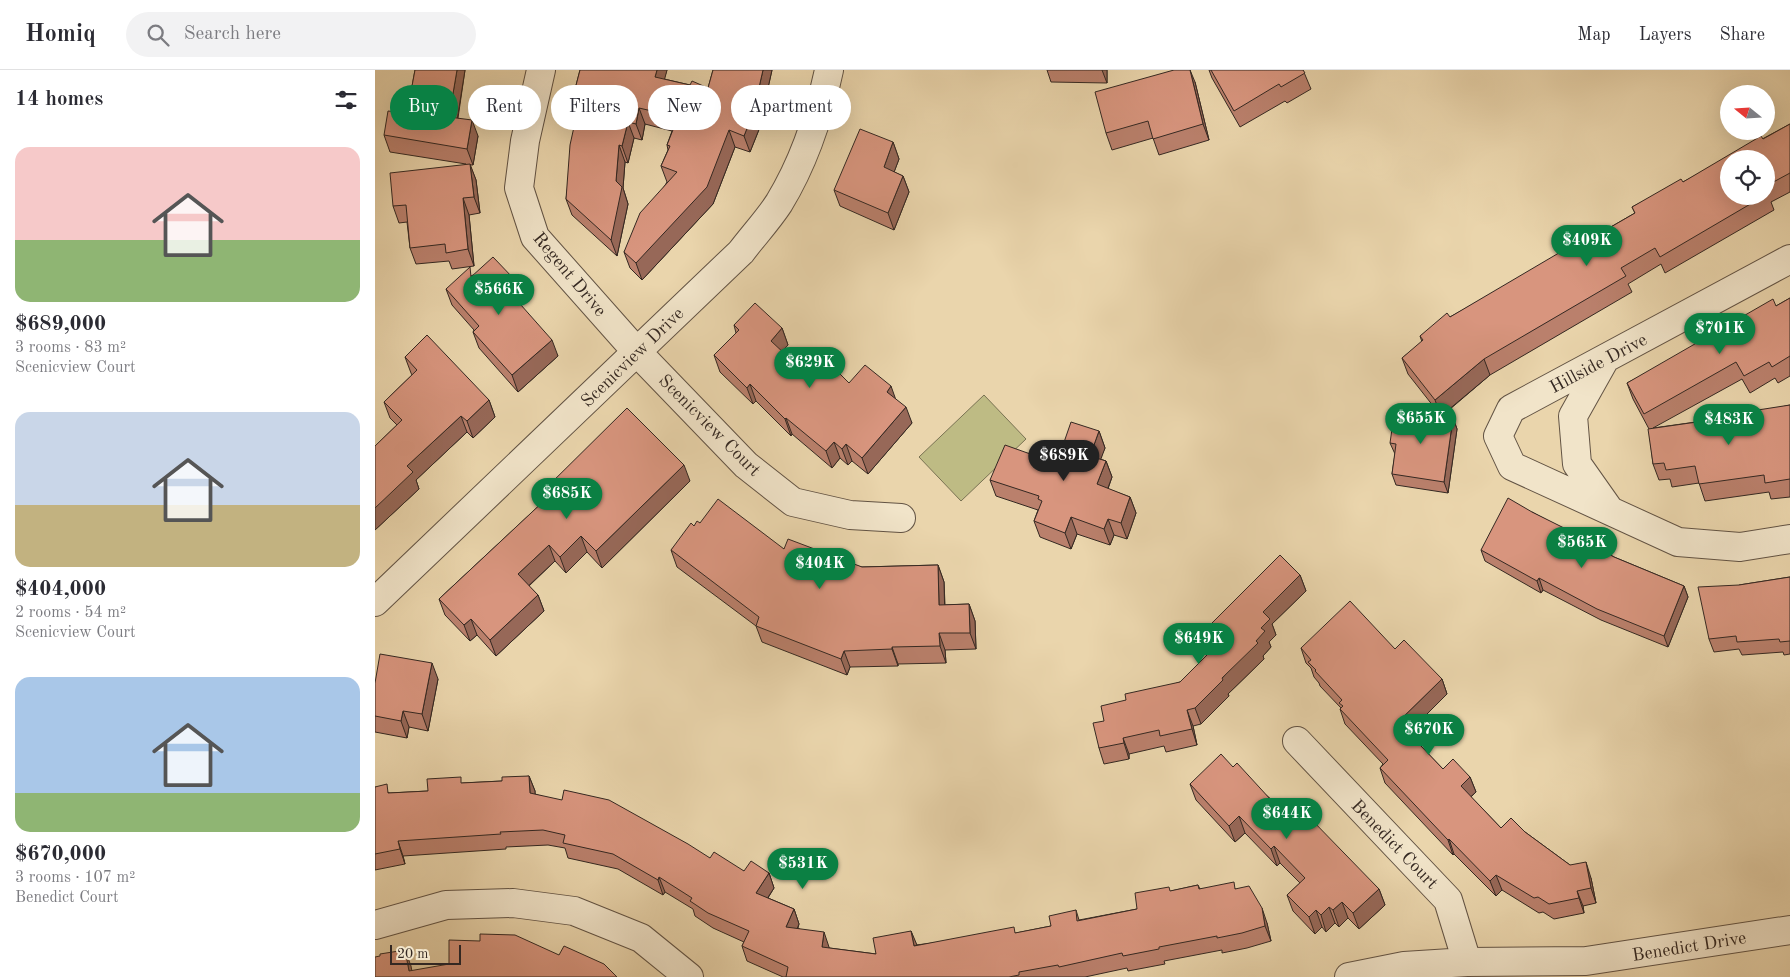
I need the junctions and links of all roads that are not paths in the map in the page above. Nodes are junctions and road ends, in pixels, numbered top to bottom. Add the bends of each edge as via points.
1 (541, 70) edge
2 (829, 70) edge
3 (1790, 259) edge
4 (637, 352) junction
5 (1605, 359) junction
6 (1608, 508) junction
7 (901, 518) dead end
8 (1790, 539) edge
9 (375, 602) edge
10 (1297, 741) dead end
11 (375, 925) edge
12 (1790, 930) edge
13 (1467, 962) junction
14 (689, 977) edge
15 (1349, 977) edge

1 - 4 street, Regent Drive via 525,141 519,188 535,237
2 - 4 street, Scenicview Drive via 807,149 778,204 741,252
3 - 5 street, Hillside Drive
4 - 7 street, Scenicview Court via 746,465 793,502 849,515
4 - 9 street, Scenicview Drive
5 - 6 street via 1573,416 1577,464
5 - 6 street, Hillside Drive via 1511,409 1498,436 1512,466
6 - 8 street via 1678,542 1740,548
10 - 13 street, Benedict Court via 1449,900
11 - 14 street via 446,904 513,903 574,912 641,938
12 - 13 street, Benedict Drive via 1586,961
13 - 15 street, Benedict Drive via 1404,966

